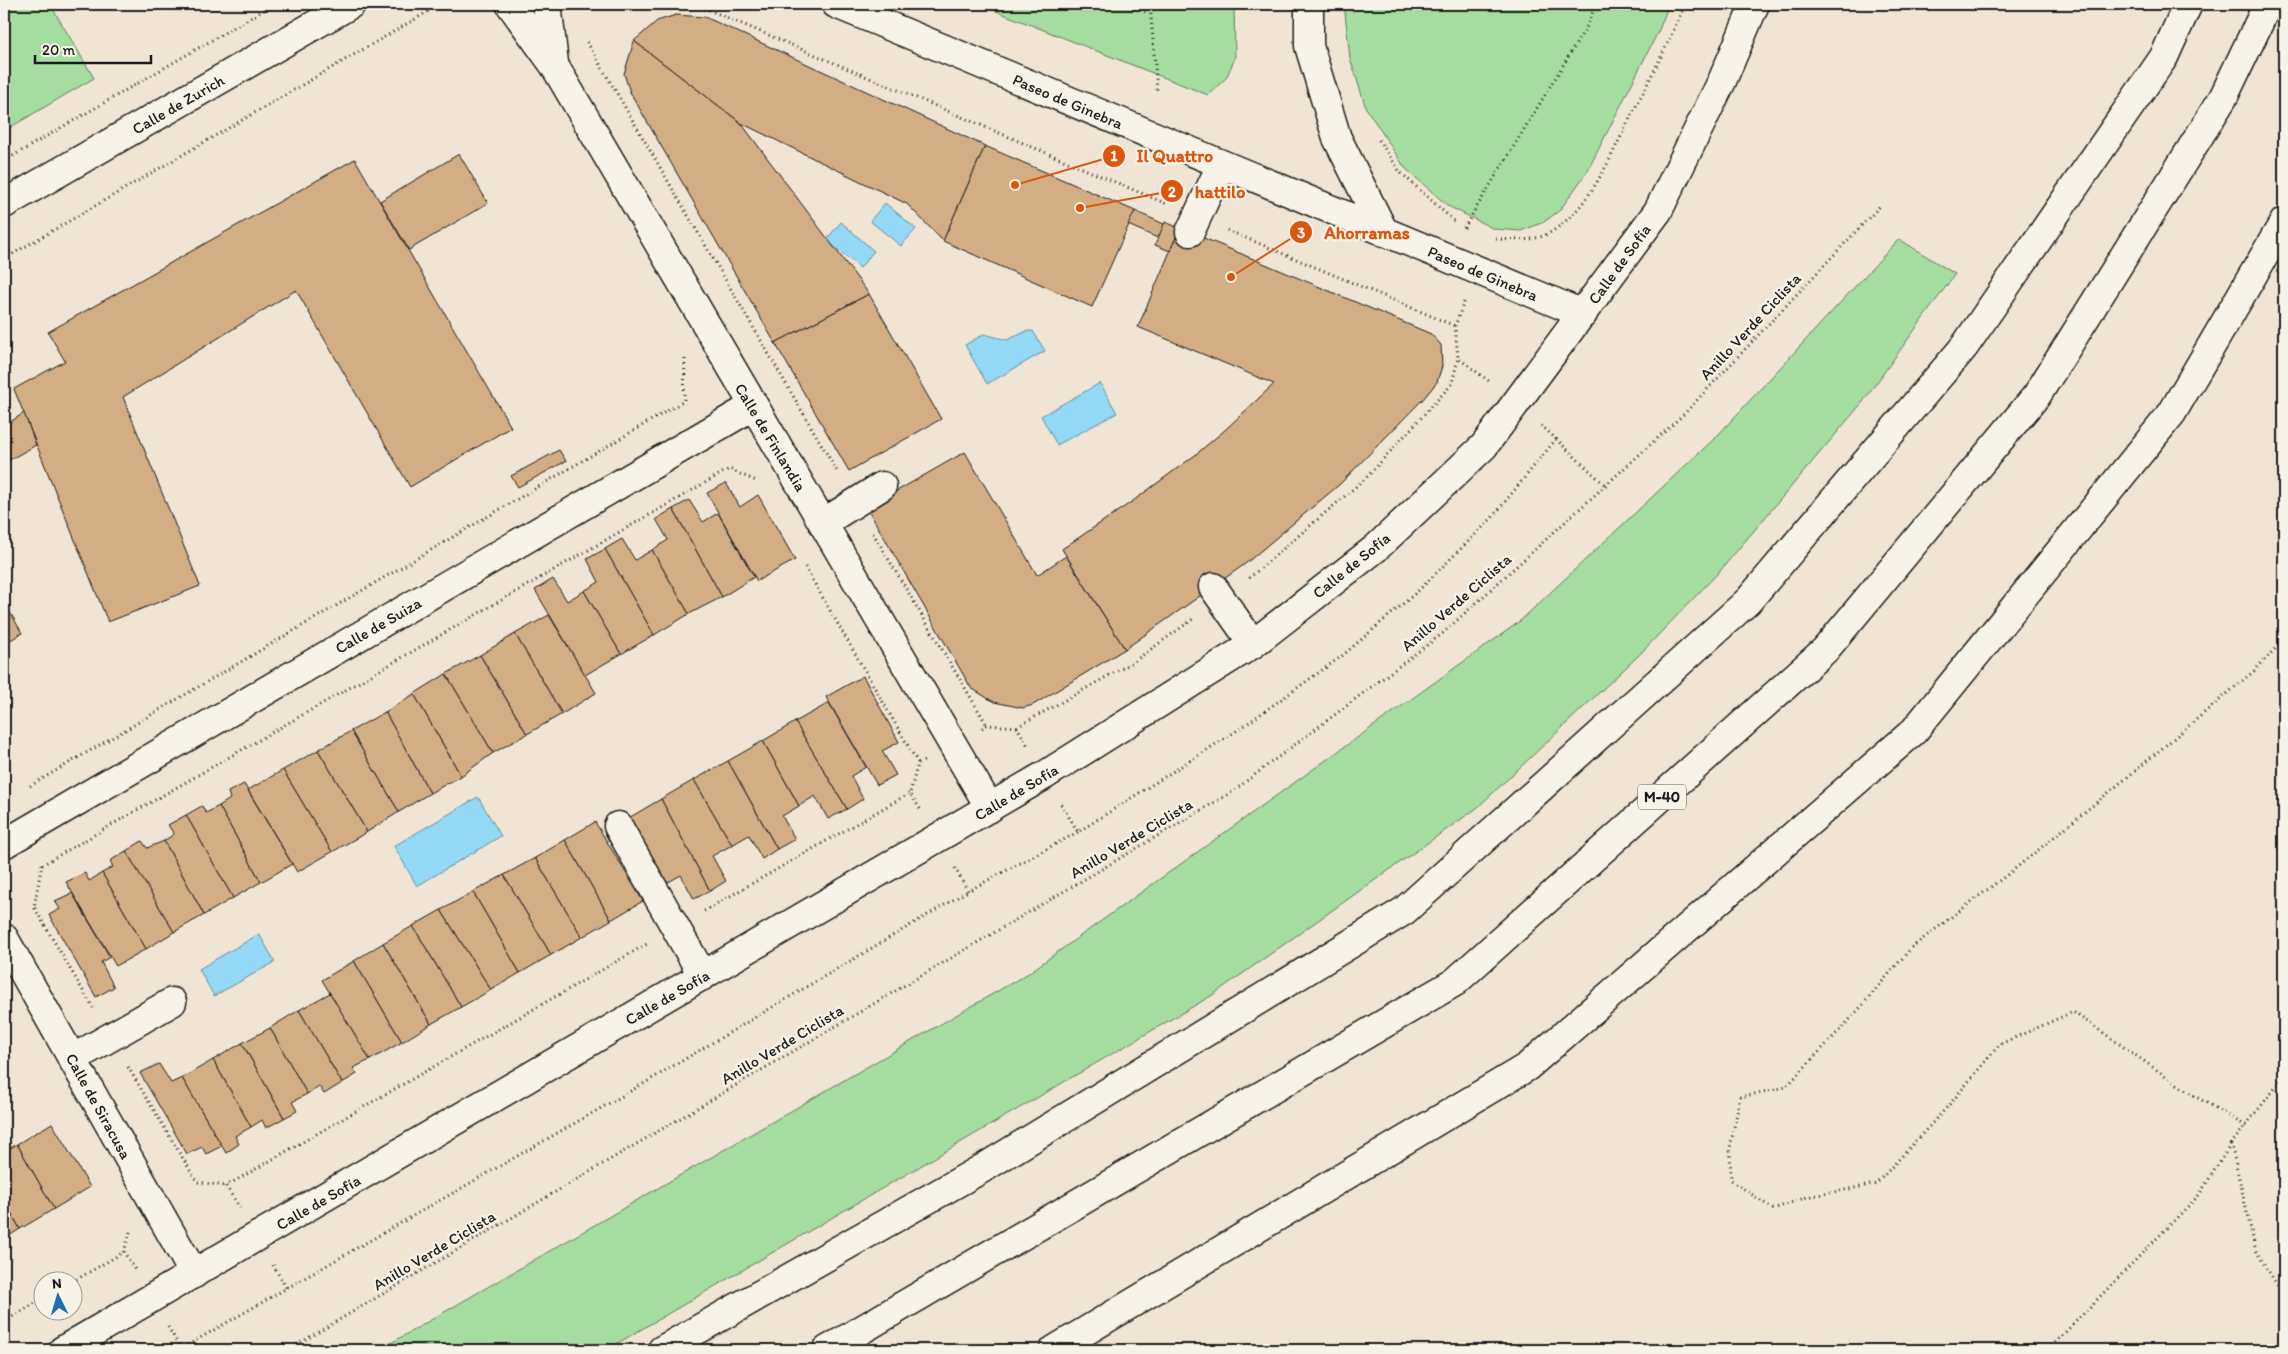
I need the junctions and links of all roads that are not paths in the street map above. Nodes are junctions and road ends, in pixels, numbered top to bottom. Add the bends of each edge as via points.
1 (351, 4) edge
2 (510, 4) edge
3 (547, 4) edge
4 (836, 4) edge
5 (1309, 4) edge
6 (1755, 4) edge
7 (2188, 4) edge
8 (2268, 4) edge
9 (554, 65) junction
10 (1221, 164) junction
11 (4, 204) edge
12 (2284, 222) edge
13 (1194, 225) road end
14 (1384, 232) junction
15 (1583, 314) junction
16 (753, 406) junction
17 (882, 486) dead end
18 (822, 523) junction
19 (1217, 593) road end
20 (1253, 644) junction
21 (990, 808) junction
22 (618, 826) dead end
23 (4, 844) edge
24 (4, 938) edge
25 (703, 976) junction
26 (172, 1002) dead end
27 (72, 1058) junction
28 (194, 1274) junction
29 (64, 1350) edge
30 (662, 1350) edge
31 (827, 1350) edge
32 (1054, 1350) edge

1 - 11 main road, Calle de Zurich
2 - 9 main road, Calle de Finlandia
3 - 9 main road, Calle de Finlandia
4 - 10 main road, Paseo de Ginebra
5 - 14 main road via 1309,46 1337,138
6 - 15 main road, Calle de Sofía via 1722,81 1658,211
7 - 30 main road via 2164,57 1964,347 1748,601 1404,911 985,1167
8 - 31 main road, M-40 via 2223,98 2037,395 1826,650 1455,982
9 - 16 main road, Calle de Finlandia
10 - 13 main road
10 - 14 main road, Paseo de Ginebra
12 - 32 main road via 2172,413 1914,731 1527,1067
14 - 15 main road, Paseo de Ginebra
15 - 20 main road, Calle de Sofía via 1484,446 1376,548
16 - 18 main road, Calle de Finlandia
16 - 23 main road, Calle de Suiza
17 - 18 main road
18 - 21 main road, Calle de Finlandia
19 - 20 main road
20 - 21 main road, Calle de Sofía
21 - 25 main road, Calle de Sofía
22 - 25 main road
24 - 27 main road, Calle de Siracusa
25 - 28 main road, Calle de Sofía
26 - 27 main road
27 - 28 main road, Calle de Siracusa
28 - 29 main road, Calle de Sofía

